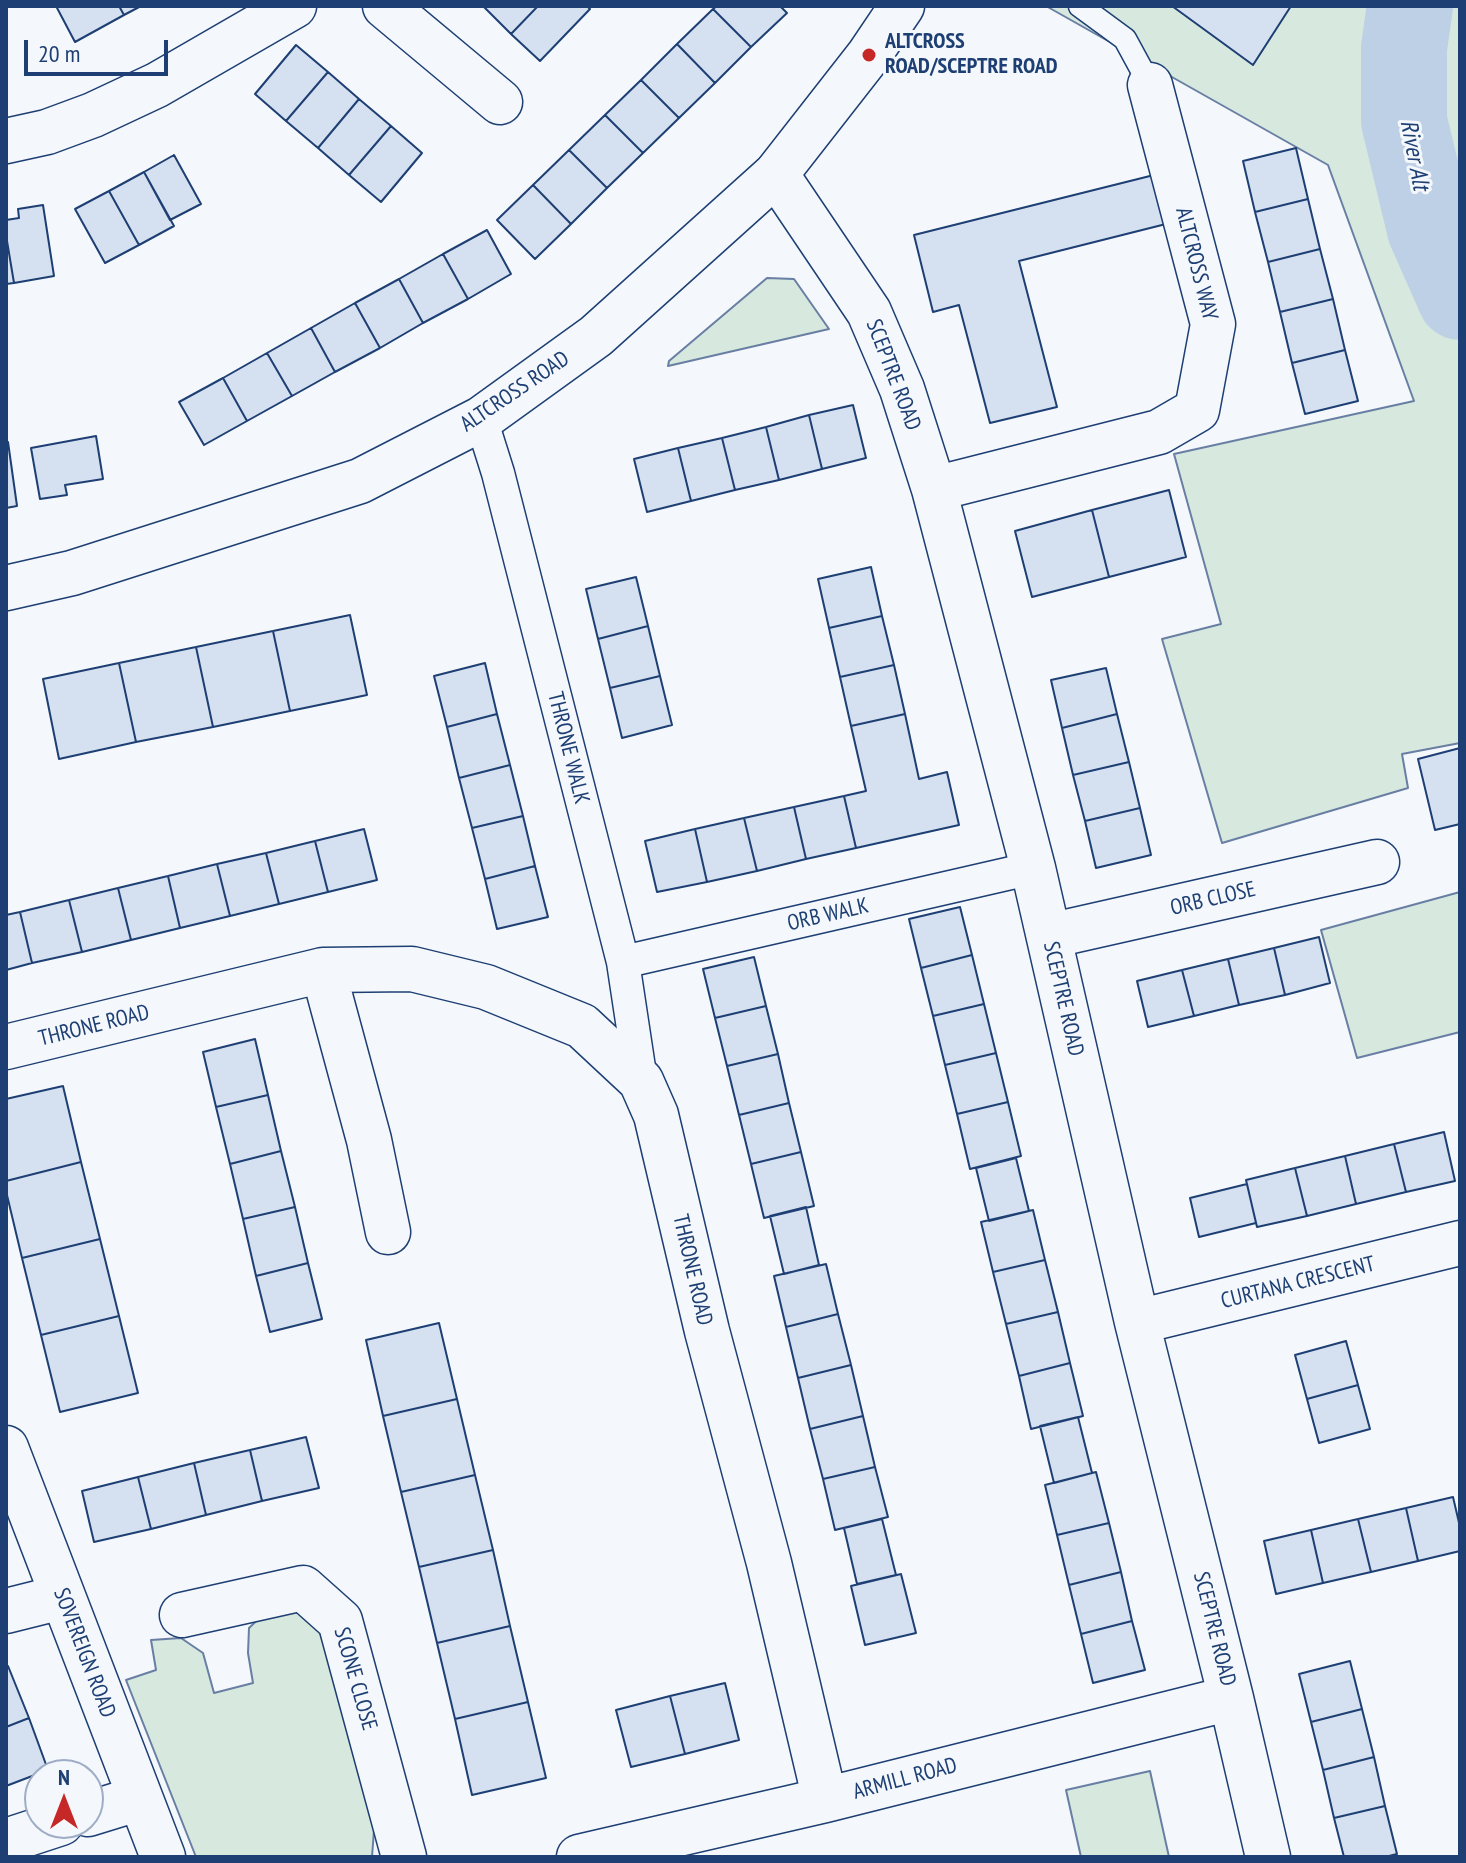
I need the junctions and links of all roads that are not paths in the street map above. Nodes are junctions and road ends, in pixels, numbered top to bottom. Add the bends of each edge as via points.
1 (294, 6) edge
2 (385, 6) edge
3 (902, 6) edge
4 (1080, 6) edge
5 (1150, 85) joint
6 (500, 102) dead end
7 (6, 141) edge
8 (776, 174) junction
9 (481, 419) junction
10 (934, 489) junction
11 (6, 588) edge
12 (1377, 862) dead end
13 (1033, 868) junction
14 (1049, 936) junction
15 (623, 962) junction
16 (323, 970) junction
17 (6, 1047) edge
18 (641, 1081) junction
19 (388, 1232) dead end
20 (1460, 1243) edge
21 (1137, 1322) junction
22 (6, 1448) edge
23 (62, 1597) junction
24 (6, 1611) edge
25 (182, 1615) dead end
26 (1231, 1698) junction
27 (140, 1798) junction
28 (825, 1800) junction
29 (104, 1809) edge
30 (163, 1857) edge
31 (404, 1857) edge
32 (579, 1857) edge
33 (1268, 1857) edge

1 - 7 street via 157,85 47,132
2 - 6 street
3 - 8 street, ALTCROSS ROAD
4 - 5 lane via 1125,39
5 - 10 street, ALTCROSS WAY via 1213,324 1197,410 1159,432
8 - 9 street, ALTCROSS ROAD via 596,336
8 - 10 street, SCEPTRE ROAD via 869,312 902,389
9 - 11 street, ALTCROSS ROAD via 360,481 72,573
9 - 15 street, THRONE WALK
10 - 13 street, SCEPTRE ROAD
12 - 14 street, ORB CLOSE
13 - 14 street, SCEPTRE ROAD
13 - 15 street, ORB WALK
14 - 21 street, SCEPTRE ROAD
15 - 18 street, THRONE WALK
16 - 17 street, THRONE ROAD
16 - 18 street, THRONE ROAD via 412,969 486,987 582,1026
16 - 19 street
18 - 28 street, THRONE ROAD via 656,1115
20 - 21 street, CURTANA CRESCENT
21 - 26 street, SCEPTRE ROAD
22 - 23 street, SOVEREIGN ROAD
23 - 24 street
23 - 27 street, SOVEREIGN ROAD
25 - 31 street, SCONE CLOSE via 303,1588 340,1621
26 - 28 street, ARMILL ROAD
26 - 33 street, SCEPTRE ROAD
27 - 29 street
27 - 30 street, SOVEREIGN ROAD
28 - 32 street, ARMILL ROAD

